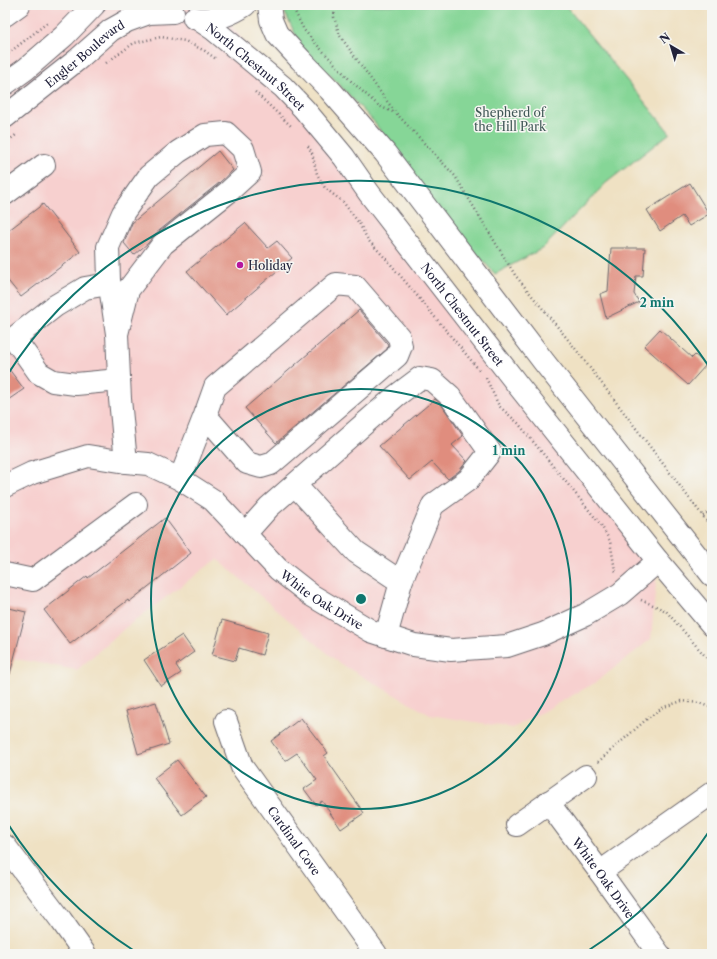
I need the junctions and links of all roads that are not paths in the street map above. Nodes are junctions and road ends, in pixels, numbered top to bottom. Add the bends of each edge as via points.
1 (19, 5) edge
2 (94, 5) edge
3 (245, 5) edge
4 (269, 5) edge
5 (168, 9) edge
6 (5, 15) edge
7 (198, 19) junction
8 (5, 84) edge
9 (5, 117) edge
10 (44, 165) dead end
11 (5, 194) edge
12 (109, 284) junction
13 (9, 333) edge
14 (117, 334) junction
15 (119, 380) junction
16 (205, 415) junction
17 (126, 462) junction
18 (180, 479) junction
19 (295, 485) junction
20 (5, 486) edge
21 (136, 504) dead end
22 (245, 534) junction
23 (658, 561) junction
24 (5, 574) edge
25 (712, 575) edge
26 (401, 582) junction
27 (712, 625) edge
28 (386, 636) junction
29 (226, 721) dead end
30 (586, 776) road end
31 (712, 793) edge
32 (548, 802) junction
33 (517, 825) dead end
34 (5, 846) edge
35 (600, 872) junction
36 (85, 954) edge
37 (376, 954) edge
38 (659, 954) edge

1 - 6 main road
2 - 8 main road, Engler Boulevard via 64,36
3 - 7 main road via 224,16
4 - 25 main road via 271,20 277,34 385,153 544,362
5 - 7 main road, Engler Boulevard via 185,17
5 - 9 main road, Engler Boulevard via 148,13 111,30
7 - 23 main road, North Chestnut Street via 283,87 304,109
10 - 11 main road
12 - 13 main road via 85,288
12 - 14 main road
12 - 14 main road via 108,247 123,213 149,176 178,152 205,135 226,133 243,149 250,172 163,244 128,290
13 - 15 main road via 39,373 53,381 76,384
14 - 15 main road
15 - 17 main road
16 - 16 main road via 215,387 336,284 355,286 399,337 401,346 397,356 271,464 261,467 247,463
16 - 18 main road
17 - 18 main road, White Oak Drive via 148,464
17 - 20 main road, White Oak Drive via 88,456 32,473
18 - 22 main road, White Oak Drive via 213,500
19 - 22 main road via 269,507
19 - 26 main road via 356,552
19 - 26 main road via 420,378 432,380 450,396 490,452 468,480 433,505
21 - 24 main road via 34,580
22 - 28 main road, White Oak Drive via 278,569 311,595 371,631
23 - 27 main road, North Chestnut Street
23 - 28 main road, White Oak Drive via 620,594 585,615 543,634 507,646 451,650 414,645
26 - 28 main road
29 - 37 main road, Cardinal Cove via 242,767
30 - 32 main road
31 - 35 main road
32 - 33 main road
32 - 35 main road, White Oak Drive
34 - 36 main road
35 - 38 main road, White Oak Drive

